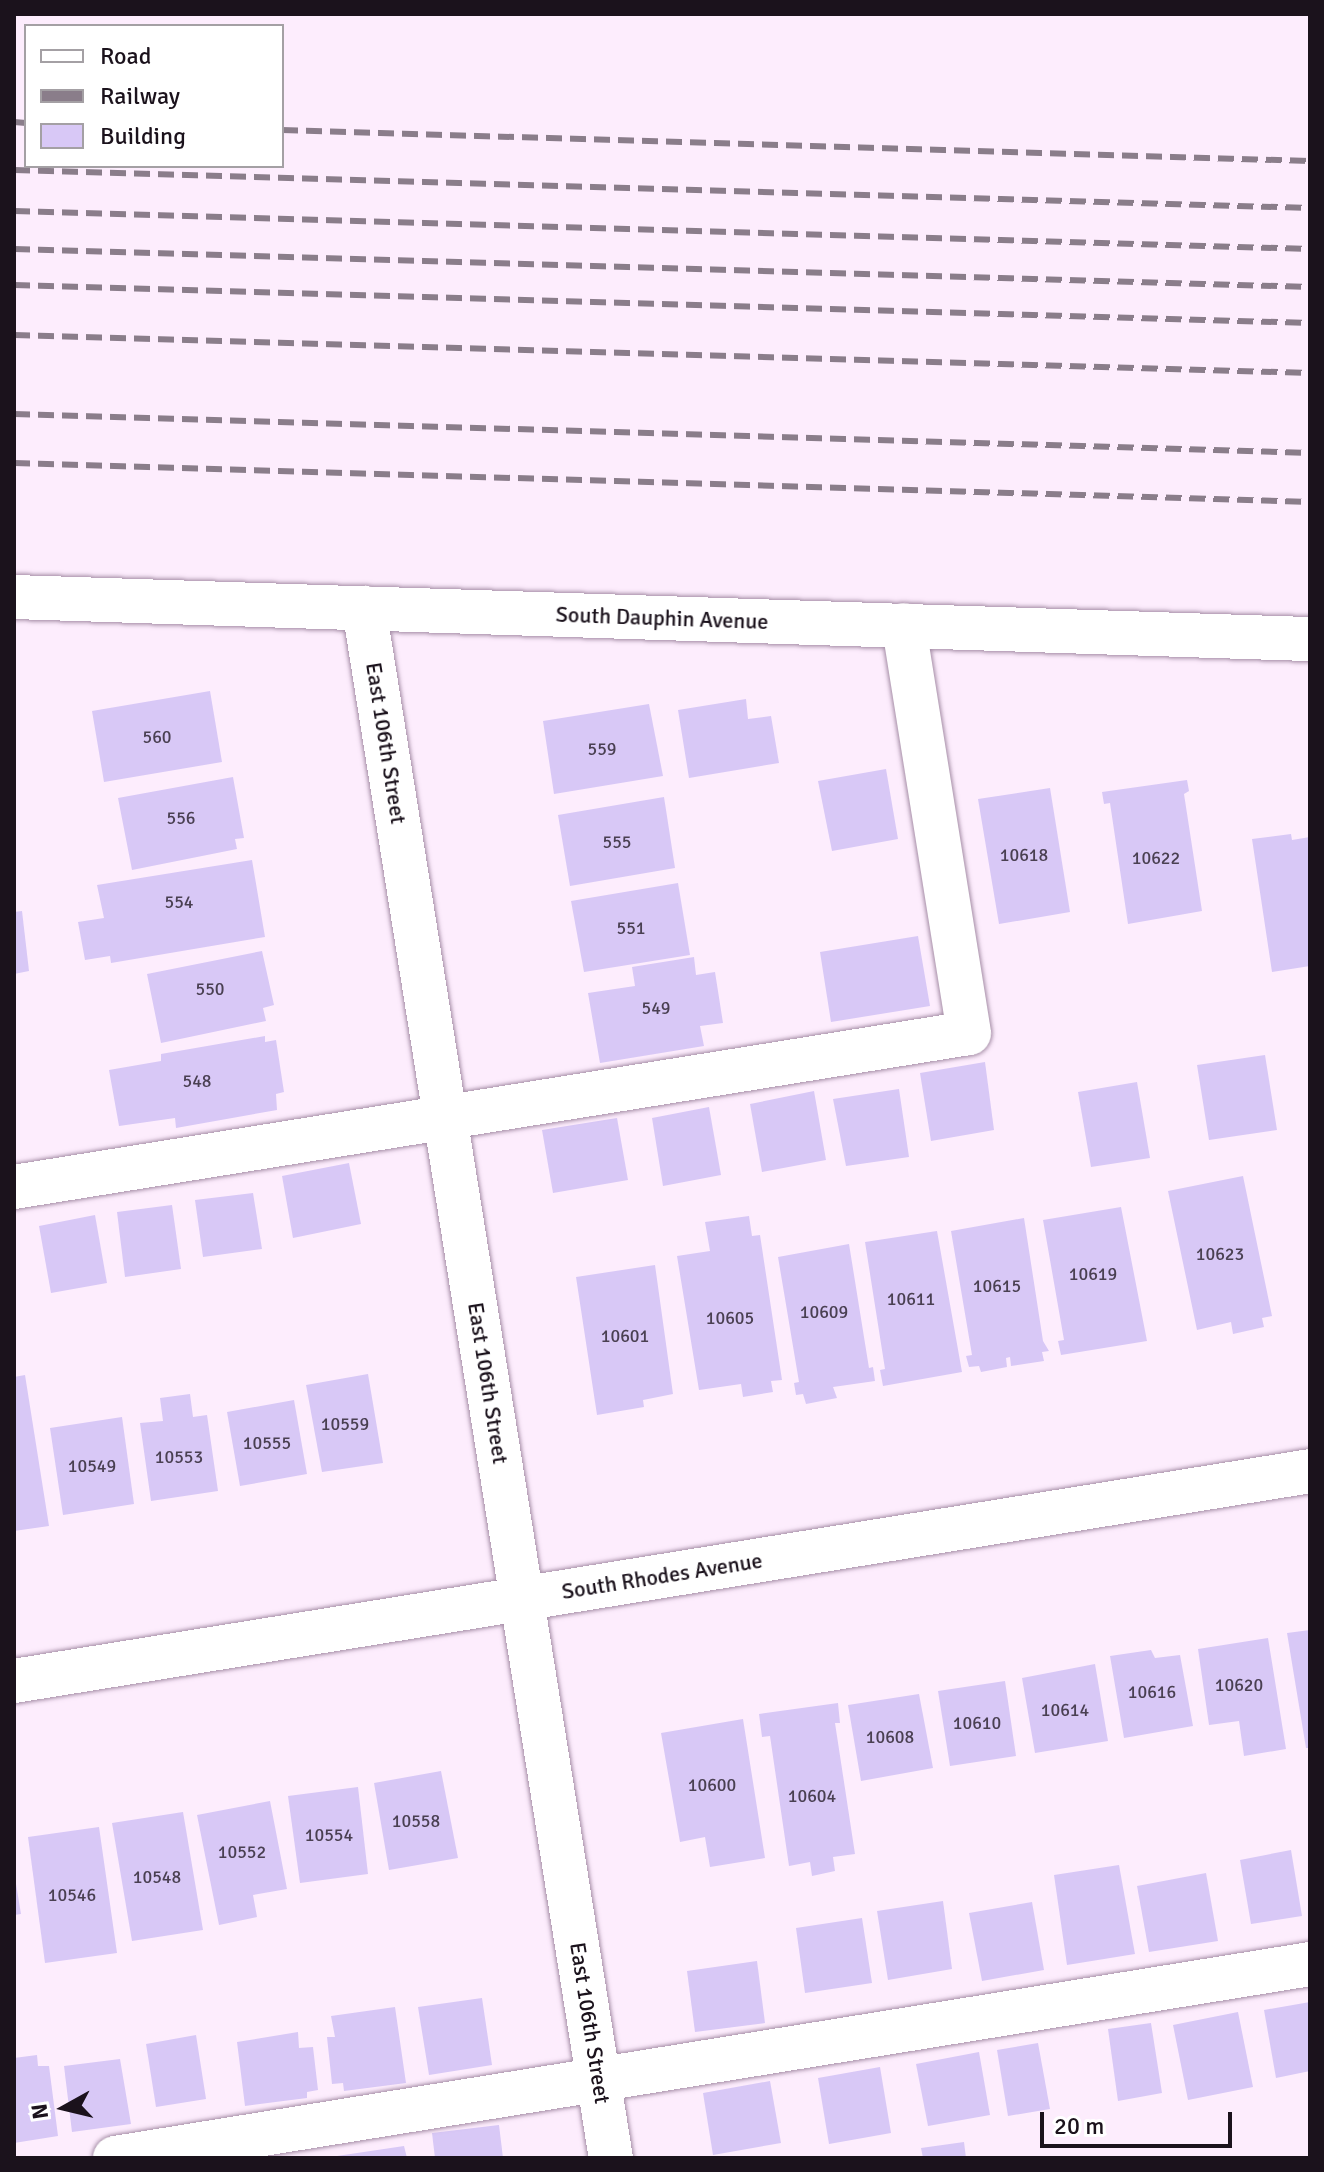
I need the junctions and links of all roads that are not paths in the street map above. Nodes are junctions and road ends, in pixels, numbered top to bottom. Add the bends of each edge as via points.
1 (14, 597) edge
2 (364, 608) junction
3 (904, 625) junction
4 (1310, 639) edge
5 (446, 1118) junction
6 (14, 1187) edge
7 (1310, 1471) edge
8 (523, 1599) junction
9 (14, 1681) edge
10 (1310, 1964) edge
11 (599, 2080) junction
12 (115, 2158) edge
13 (611, 2158) edge

1 - 2 street, South Dauphin Avenue
2 - 3 street, South Dauphin Avenue
2 - 5 street, East 106th Street
3 - 4 street, South Dauphin Avenue
3 - 5 street via 969,1033
5 - 6 street
5 - 8 street, East 106th Street
7 - 8 street, South Rhodes Avenue
8 - 9 street, South Rhodes Avenue
8 - 11 street, East 106th Street
10 - 11 street
11 - 12 street
11 - 13 street, East 106th Street

